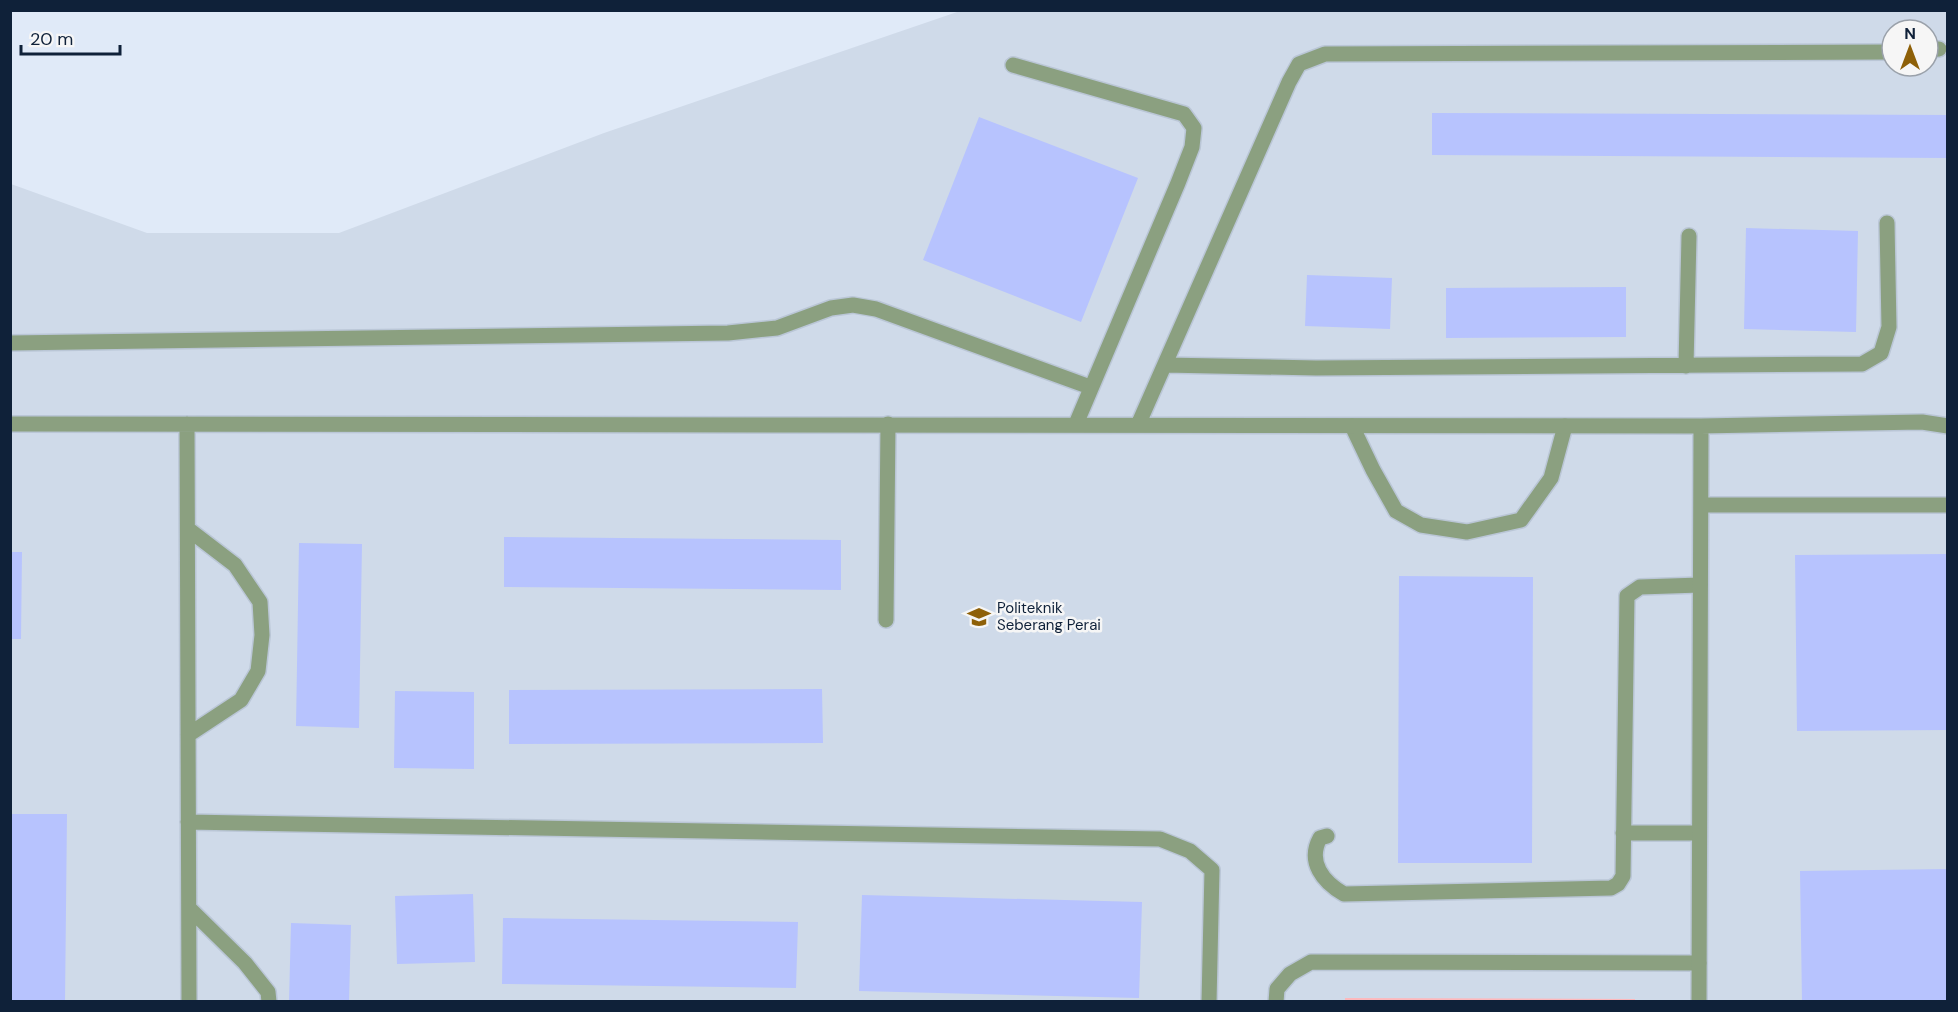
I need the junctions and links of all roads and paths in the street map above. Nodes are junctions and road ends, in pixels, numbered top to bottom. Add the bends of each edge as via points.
1 (1880, 52) edge
2 (1013, 65) dead end
3 (1887, 223) dead end
4 (1689, 236) dead end
5 (10, 343) edge
6 (1165, 365) junction
7 (1686, 366) junction
8 (1090, 387) junction
9 (10, 424) edge
10 (187, 424) junction
11 (888, 424) junction
12 (1076, 424) junction
13 (1138, 425) junction
14 (1352, 426) junction
15 (1565, 426) junction
16 (1701, 426) junction
17 (1947, 426) edge
18 (1701, 505) junction
19 (1947, 505) edge
20 (188, 528) junction
21 (1700, 585) junction
22 (886, 620) dead end
23 (189, 735) junction
24 (189, 822) junction
25 (1623, 833) junction
26 (1699, 833) junction
27 (1327, 836) dead end
28 (189, 908) junction
29 (1699, 963) junction
30 (189, 1002) edge
31 (268, 1002) edge
32 (1209, 1002) edge
33 (1276, 1002) edge
34 (1699, 1002) edge

1 - 6 street via 1325,54 1299,64
2 - 8 street via 1184,114 1194,128 1192,147 1178,183
3 - 7 street via 1889,327 1881,353 1862,364
4 - 7 street
5 - 8 street via 728,333 777,328 853,304
6 - 7 street
6 - 13 street
8 - 12 street
9 - 10 street
10 - 11 street
10 - 20 street
11 - 12 street
11 - 22 street
12 - 13 street
13 - 14 street
14 - 15 street
14 - 15 street via 1396,511 1421,525 1467,532 1521,520 1551,478
15 - 16 street
16 - 17 street via 1922,422
16 - 18 street
18 - 19 street
18 - 21 street
20 - 23 street
20 - 23 street via 235,565 260,602 262,635 258,671 241,700
21 - 25 street via 1640,587 1627,596
21 - 26 street
23 - 24 street
24 - 28 street
24 - 32 street via 1160,839 1190,851 1212,870
25 - 26 street
25 - 27 street via 1623,876 1611,888 1344,894 1322,877 1315,862 1316,845
26 - 29 street
28 - 30 street
28 - 31 street via 245,963 268,992
29 - 33 street via 1311,962 1290,974 1276,989
29 - 34 street

